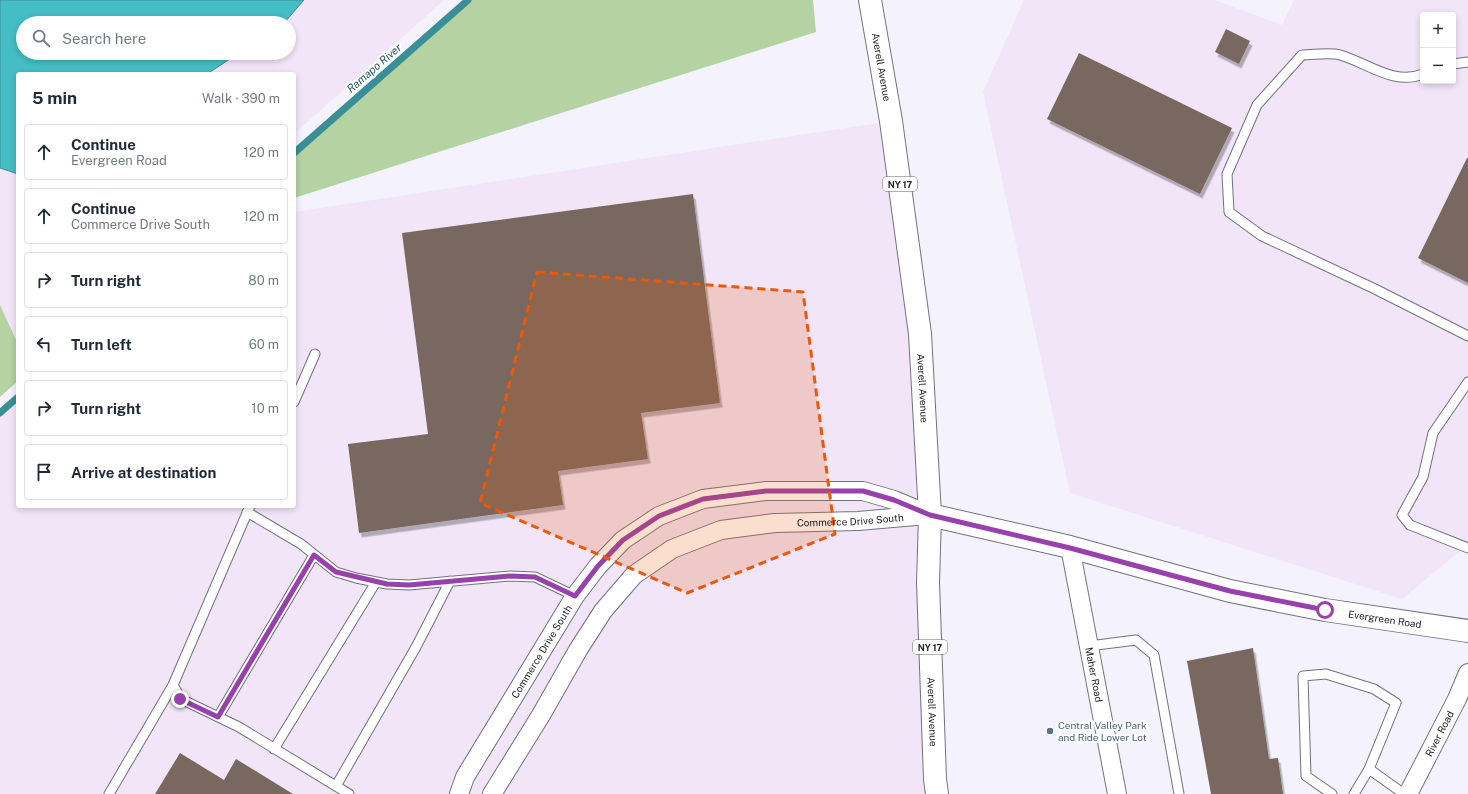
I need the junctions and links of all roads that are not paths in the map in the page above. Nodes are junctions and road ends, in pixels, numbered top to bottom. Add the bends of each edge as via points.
1 (870, 0) edge
2 (1468, 62) edge
3 (1456, 64) edge
4 (1420, 75) edge
5 (1468, 336) edge
6 (315, 354) dead end
7 (1468, 382) edge
8 (296, 397) edge
9 (248, 509) edge
10 (930, 515) junction
11 (1070, 548) junction
12 (1468, 548) edge
13 (314, 555) junction
14 (450, 581) junction
15 (376, 582) junction
16 (575, 596) junction
17 (1468, 631) edge
18 (1089, 646) junction
19 (1468, 673) edge
20 (173, 685) junction
21 (218, 717) junction
22 (274, 748) junction
23 (1369, 769) junction
24 (336, 786) junction
25 (935, 789) edge
26 (109, 794) edge
27 (349, 794) edge
28 (458, 794) edge
29 (492, 794) edge
30 (1117, 794) edge
31 (1179, 794) edge
32 (1332, 794) edge
33 (1354, 794) edge
34 (1404, 794) edge
35 (1408, 794) edge

1 - 10 main road, Averell Avenue / NY 17 via 891,121 920,334
2 - 3 lane
4 - 5 lane via 1413,78 1394,77 1339,55 1302,56 1257,105 1227,174 1229,212 1262,236
6 - 8 lane
7 - 12 lane via 1433,433 1423,477 1402,515 1410,525
9 - 13 lane
9 - 20 lane
10 - 11 main road, Evergreen Road
10 - 16 street, Commerce Drive South via 863,491 766,491 703,499 659,516 623,540 598,566
10 - 25 main road, Averell Avenue / NY 17 via 928,583
10 - 29 street, Commerce Drive South via 858,521 775,523 721,530 672,549 634,575 603,611
11 - 17 main road, Evergreen Road via 1230,591 1325,610
11 - 18 street, Maher Road
13 - 15 lane via 336,572
13 - 21 lane
14 - 15 lane via 409,585
14 - 16 lane via 510,576 535,577
14 - 24 lane via 416,647
15 - 22 lane
16 - 28 street, Commerce Drive South via 465,776
18 - 30 street, Maher Road
18 - 31 lane via 1136,640 1154,655
19 - 35 street, River Road
20 - 21 lane via 180,699
20 - 26 lane
21 - 22 lane
22 - 24 lane
23 - 32 lane via 1396,703 1374,689 1326,674 1303,676 1306,776
23 - 33 lane
23 - 34 lane
24 - 27 lane

